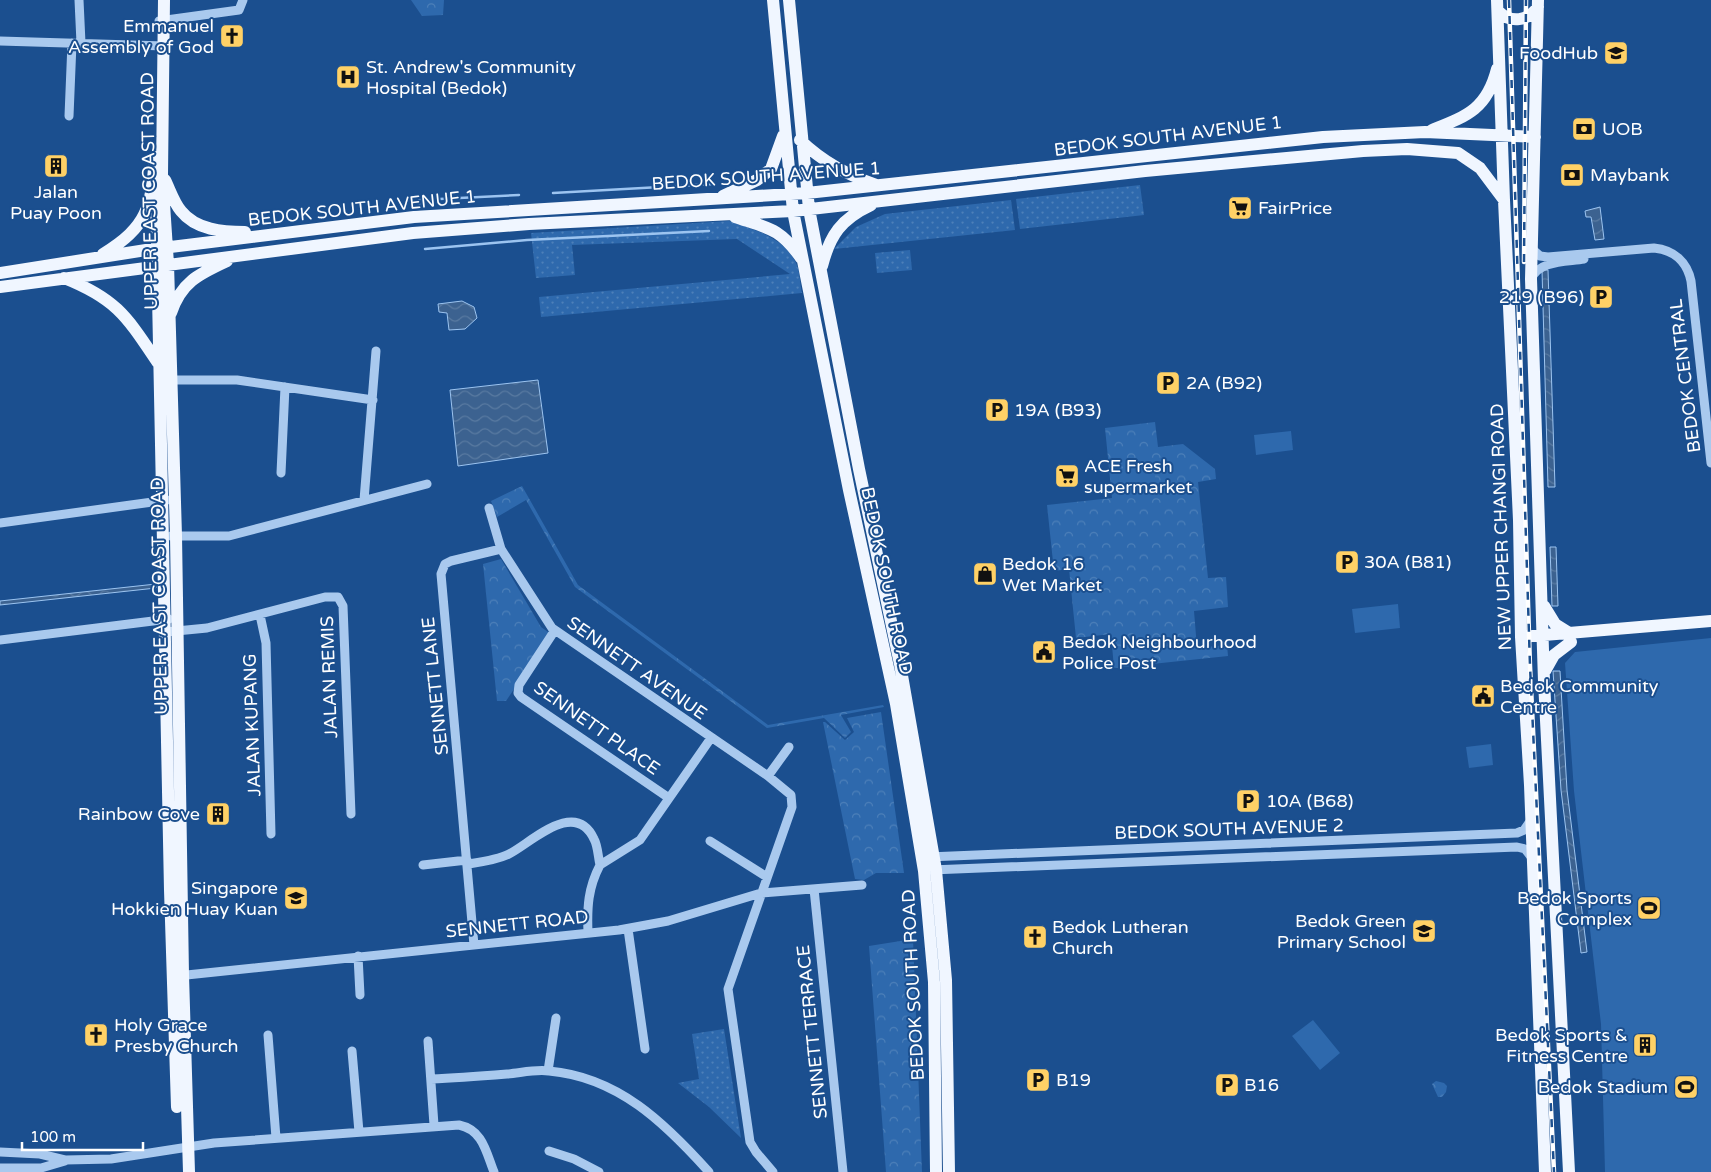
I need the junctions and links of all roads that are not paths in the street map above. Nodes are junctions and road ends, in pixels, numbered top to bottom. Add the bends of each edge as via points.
1 (79, 0) edge
2 (158, 0) edge
3 (164, 0) edge
4 (243, 0) edge
5 (773, 0) edge
6 (788, 0) edge
7 (1538, 3) edge
8 (1498, 5) edge
9 (162, 20) junction
10 (0, 42) edge
11 (76, 43) junction
12 (162, 46) junction
13 (1500, 57) junction
14 (160, 112) junction
15 (69, 116) dead end
16 (784, 131) junction
17 (1424, 132) junction
18 (1502, 134) junction
19 (1536, 136) junction
20 (800, 140) junction
21 (156, 147) junction
22 (162, 174) junction
23 (878, 186) junction
24 (807, 193) junction
25 (791, 194) junction
26 (716, 199) junction
27 (883, 200) junction
28 (1504, 200) junction
29 (809, 209) junction
30 (794, 211) junction
31 (728, 214) junction
32 (293, 233) junction
33 (161, 249) junction
34 (1532, 249) junction
35 (236, 256) junction
36 (98, 257) junction
37 (803, 261) junction
38 (162, 265) junction
39 (820, 271) junction
40 (0, 273) edge
41 (63, 278) junction
42 (1531, 279) junction
43 (1690, 285) junction
44 (0, 288) edge
45 (168, 322) junction
46 (376, 351) dead end
47 (158, 363) junction
48 (164, 380) junction
49 (285, 387) junction
50 (373, 400) junction
51 (1711, 463) edge
52 (281, 472) dead end
53 (427, 484) dead end
54 (168, 499) junction
55 (364, 500) junction
56 (489, 508) dead end
57 (0, 523) edge
58 (170, 536) junction
59 (501, 549) junction
60 (1542, 603) junction
61 (260, 615) junction
62 (1711, 621) edge
63 (172, 626) junction
64 (1711, 629) edge
65 (555, 630) junction
66 (1571, 638) junction
67 (0, 640) edge
68 (1522, 641) junction
69 (1543, 641) junction
70 (1543, 675) junction
71 (907, 734) junction
72 (710, 738) junction
73 (789, 747) dead end
74 (768, 776) junction
75 (669, 798) junction
76 (351, 814) dead end
77 (1532, 820) junction
78 (271, 834) dead end
79 (710, 840) dead end
80 (928, 857) junction
81 (1532, 858) junction
82 (468, 862) junction
83 (422, 865) dead end
84 (600, 865) junction
85 (930, 871) junction
86 (767, 877) junction
87 (862, 884) dead end
88 (814, 889) junction
89 (761, 893) junction
90 (628, 928) junction
91 (588, 933) junction
92 (474, 945) junction
93 (358, 956) junction
94 (177, 976) junction
95 (360, 995) dead end
96 (556, 1018) dead end
97 (268, 1035) dead end
98 (428, 1041) dead end
99 (645, 1049) dead end
100 (352, 1051) dead end
101 (548, 1071) junction
102 (431, 1079) junction
103 (434, 1125) junction
104 (359, 1132) junction
105 (276, 1138) junction
106 (183, 1148) junction
107 (549, 1151) dead end
108 (0, 1152) edge
109 (66, 1160) junction
110 (0, 1168) edge
111 (180, 1172) edge
112 (189, 1172) edge
113 (494, 1172) edge
114 (599, 1172) edge
115 (709, 1172) edge
116 (773, 1172) edge
117 (843, 1172) edge
118 (936, 1172) edge
119 (949, 1172) edge
120 (1546, 1172) edge
121 (1569, 1172) edge

1 - 11 street
2 - 9 main road, UPPER EAST COAST ROAD
3 - 9 main road, UPPER EAST COAST ROAD
4 - 9 street via 238,10
5 - 16 main road, BEDOK SOUTH ROAD
6 - 20 main road, BEDOK SOUTH ROAD
7 - 8 main road via 1531,16 1516,20 1503,16
7 - 19 main road
8 - 13 main road, NEW UPPER CHANGI ROAD
9 - 12 main road, UPPER EAST COAST ROAD
10 - 11 street
11 - 12 street
11 - 15 street
12 - 14 main road, UPPER EAST COAST ROAD
13 - 17 main road via 1494,80 1479,107 1468,115
13 - 18 main road, NEW UPPER CHANGI ROAD
14 - 21 main road, UPPER EAST COAST ROAD
14 - 22 main road, UPPER EAST COAST ROAD
16 - 25 main road, BEDOK SOUTH ROAD
16 - 26 main road via 770,169 758,180
17 - 18 main road, BEDOK SOUTH AVENUE 1
17 - 23 main road, BEDOK SOUTH AVENUE 1 via 1280,141
18 - 19 main road, BEDOK SOUTH AVENUE 1
18 - 28 main road, NEW UPPER CHANGI ROAD
19 - 34 main road
20 - 23 main road via 843,172
20 - 24 main road, BEDOK SOUTH ROAD
21 - 33 main road, UPPER EAST COAST ROAD
21 - 36 main road via 153,186 141,222 124,241
22 - 32 main road via 180,210 203,227 234,232
22 - 33 main road, UPPER EAST COAST ROAD
23 - 24 main road, BEDOK SOUTH AVENUE 1
24 - 25 main road, BEDOK SOUTH AVENUE 1
24 - 29 main road, BEDOK SOUTH ROAD
25 - 26 main road, BEDOK SOUTH AVENUE 1
25 - 30 main road, BEDOK SOUTH ROAD
26 - 32 main road, BEDOK SOUTH AVENUE 1 via 414,218
27 - 28 main road, BEDOK SOUTH AVENUE 1 via 1281,157 1407,149 1458,153 1480,168
27 - 29 main road, BEDOK SOUTH AVENUE 1
27 - 39 main road via 854,213 843,222 833,235
28 - 68 main road, NEW UPPER CHANGI ROAD via 1520,520
29 - 30 main road, BEDOK SOUTH AVENUE 1
29 - 39 main road, BEDOK SOUTH ROAD
30 - 31 main road, BEDOK SOUTH AVENUE 1
30 - 37 main road, BEDOK SOUTH ROAD
31 - 35 main road, BEDOK SOUTH AVENUE 1 via 413,233
31 - 37 main road via 778,232
32 - 33 main road, BEDOK SOUTH AVENUE 1
33 - 36 main road, BEDOK SOUTH AVENUE 1
33 - 38 main road, UPPER EAST COAST ROAD
34 - 42 main road
34 - 43 street, BEDOK CENTRAL via 1540,256 1548,257 1661,249 1682,261 1689,272
35 - 38 main road, BEDOK SOUTH AVENUE 1
35 - 45 main road via 186,285 176,299
36 - 40 main road, BEDOK SOUTH AVENUE 1
37 - 71 main road, BEDOK SOUTH ROAD
38 - 41 main road, BEDOK SOUTH AVENUE 1
38 - 45 main road, UPPER EAST COAST ROAD
38 - 47 main road, UPPER EAST COAST ROAD
39 - 71 main road, BEDOK SOUTH ROAD
41 - 44 main road, BEDOK SOUTH AVENUE 1
41 - 47 main road via 89,288 117,307
42 - 43 street, BEDOK CENTRAL via 1544,266 1654,251 1668,254 1678,261
42 - 60 main road
43 - 51 street, BEDOK CENTRAL
45 - 48 main road, UPPER EAST COAST ROAD
46 - 50 street
47 - 48 main road, UPPER EAST COAST ROAD
48 - 49 street via 237,380
48 - 54 main road, UPPER EAST COAST ROAD
49 - 50 street
49 - 52 street
50 - 55 street
53 - 55 street
54 - 57 street
54 - 58 main road, UPPER EAST COAST ROAD
55 - 58 street via 229,536
56 - 59 street, SENNETT AVENUE
58 - 63 main road, UPPER EAST COAST ROAD
59 - 65 street, SENNETT AVENUE via 544,619
59 - 82 street, SENNETT LANE via 451,561 445,564 441,574
60 - 66 main road via 1554,622
60 - 69 main road
61 - 63 street, JALAN REMIS
61 - 76 street, JALAN REMIS via 325,597 338,597 342,603
61 - 78 street, JALAN KUPANG via 266,643
62 - 66 main road
63 - 67 street, JALAN REMIS
63 - 94 main road, UPPER EAST COAST ROAD
64 - 66 main road
65 - 72 street, SENNETT AVENUE
65 - 75 street, SENNETT PLACE via 519,686 518,693
66 - 69 main road
66 - 70 main road via 1554,655
68 - 69 main road
68 - 77 main road, NEW UPPER CHANGI ROAD
69 - 70 main road
70 - 121 main road
71 - 80 main road, BEDOK SOUTH ROAD
72 - 74 street, SENNETT AVENUE
72 - 75 street, SENNETT PLACE
73 - 74 street
74 - 86 street, SENNETT AVENUE via 788,792 792,800
75 - 84 street, SENNETT PLACE via 640,840
77 - 80 street, BEDOK SOUTH AVENUE 2 via 1517,833
77 - 81 main road, NEW UPPER CHANGI ROAD
79 - 86 street
80 - 85 main road, BEDOK SOUTH ROAD
81 - 85 street, BEDOK SOUTH AVENUE 2 via 1525,849 1517,847
81 - 120 main road, NEW UPPER CHANGI ROAD
82 - 83 street
82 - 84 street via 509,854 552,825 567,822 580,824 588,830 594,839
82 - 92 street, SENNETT LANE
84 - 91 street via 589,894
85 - 118 main road, BEDOK SOUTH ROAD
85 - 119 main road, BEDOK SOUTH ROAD via 946,980
86 - 89 street, SENNETT AVENUE
87 - 88 street, SENNETT ROAD
88 - 89 street, SENNETT ROAD
88 - 117 street, SENNETT TERRACE
89 - 90 street, SENNETT ROAD via 668,921
89 - 116 street, SENNETT AVENUE via 728,989 750,1142
90 - 91 street, SENNETT ROAD
90 - 99 street
91 - 92 street, SENNETT ROAD
92 - 93 street, SENNETT ROAD
93 - 94 street, SENNETT ROAD
93 - 95 street
94 - 106 main road, UPPER EAST COAST ROAD
96 - 101 street
97 - 105 street
98 - 102 street
100 - 104 street
101 - 102 street
101 - 115 street via 592,1080 623,1094 651,1113 681,1140
102 - 103 street
103 - 104 street
103 - 113 street via 459,1125 474,1131 481,1138
104 - 105 street
105 - 106 street
106 - 109 street via 112,1159
106 - 111 main road, UPPER EAST COAST ROAD
106 - 112 main road, UPPER EAST COAST ROAD
107 - 114 street
108 - 109 street via 40,1154
109 - 110 street via 41,1168

